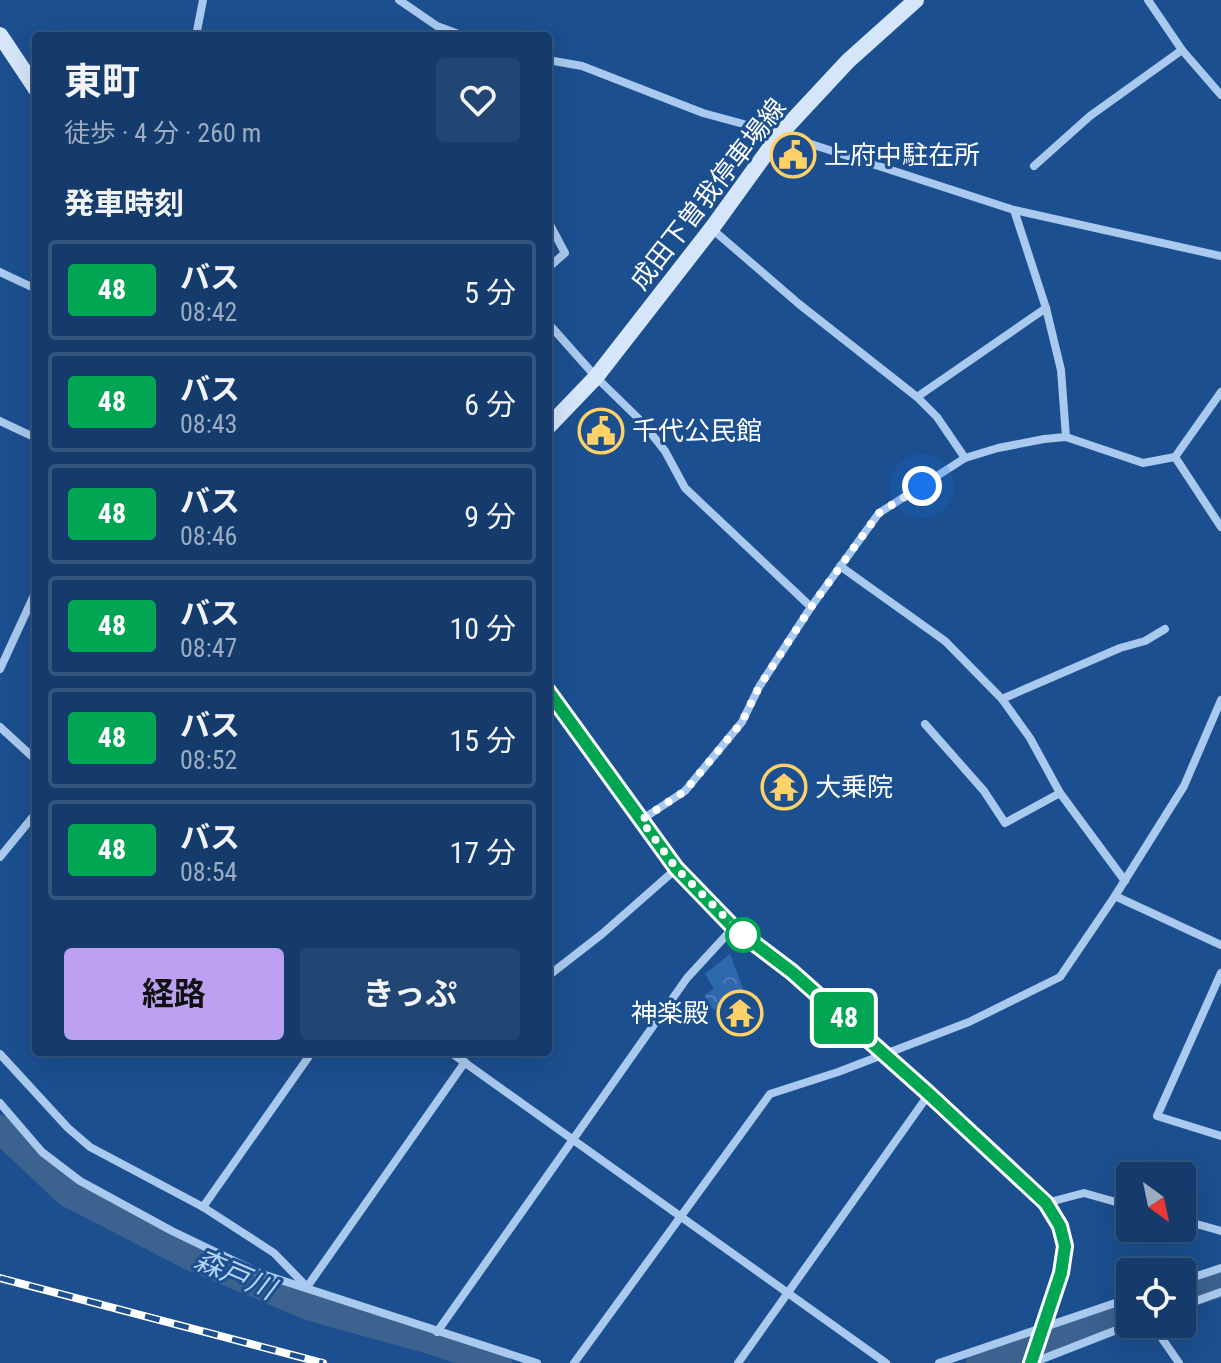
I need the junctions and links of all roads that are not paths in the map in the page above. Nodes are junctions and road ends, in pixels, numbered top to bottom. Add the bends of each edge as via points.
1 (203, 0) edge
2 (399, 0) edge
3 (916, 0) edge
4 (1148, 0) edge
5 (437, 31) edge
6 (197, 32) edge
7 (0, 35) edge
8 (1182, 50) junction
9 (552, 61) edge
10 (32, 83) edge
11 (1221, 95) edge
12 (780, 134) junction
13 (1034, 166) dead end
14 (1014, 210) junction
15 (712, 228) junction
16 (552, 229) edge
17 (1221, 256) edge
18 (552, 264) edge
19 (0, 272) edge
20 (32, 287) edge
21 (1046, 308) junction
22 (552, 328) edge
23 (596, 377) junction
24 (1221, 392) edge
25 (917, 397) junction
26 (0, 421) edge
27 (552, 423) edge
28 (32, 436) edge
29 (1066, 437) junction
30 (1175, 457) junction
31 (965, 458) junction
32 (1221, 527) edge
33 (840, 566) junction
34 (32, 600) edge
35 (811, 607) junction
36 (1165, 629) dead end
37 (0, 669) edge
38 (1002, 699) junction
39 (552, 700) edge
40 (1221, 700) edge
41 (1218, 713) edge
42 (925, 724) dead end
43 (0, 727) edge
44 (32, 756) edge
45 (1060, 793) junction
46 (32, 820) edge
47 (641, 820) junction
48 (0, 857) edge
49 (676, 868) junction
50 (1125, 881) junction
51 (1115, 896) junction
52 (734, 928) junction
53 (1221, 945) edge
54 (552, 973) edge
55 (1221, 973) edge
56 (883, 1053) junction
57 (0, 1054) edge
58 (309, 1056) edge
59 (456, 1056) edge
60 (465, 1062) junction
61 (929, 1094) junction
62 (0, 1103) edge
63 (1221, 1136) edge
64 (574, 1139) junction
65 (1116, 1202) edge
66 (1046, 1203) junction
67 (203, 1207) junction
68 (680, 1216) junction
69 (1196, 1224) edge
70 (1221, 1231) edge
71 (1221, 1268) edge
72 (1196, 1276) edge
73 (307, 1287) junction
74 (1221, 1292) edge
75 (788, 1293) junction
76 (1196, 1301) edge
77 (1116, 1303) edge
78 (1044, 1327) junction
79 (1116, 1331) edge
80 (437, 1332) junction
81 (1162, 1338) edge
82 (1050, 1359) edge
83 (537, 1363) edge
84 (574, 1363) edge
85 (738, 1363) edge
86 (886, 1363) edge
87 (939, 1363) edge
88 (1031, 1363) edge
89 (1179, 1363) edge

1 - 6 street
2 - 5 street
3 - 12 main road, 成田下曽我停車場線 via 848,61
4 - 8 street
7 - 10 main road
8 - 11 street
8 - 13 street via 1090,116
9 - 12 street via 582,66 703,113
12 - 14 street
12 - 15 main road, 成田下曽我停車場線
14 - 17 street
14 - 21 street
15 - 23 main road, 成田下曽我停車場線
15 - 25 street
16 - 18 street via 565,253
19 - 20 street
21 - 25 street
21 - 29 street via 1061,370
22 - 23 street
23 - 27 main road, 成田下曽我停車場線
23 - 35 street via 642,422 685,488
24 - 30 street
25 - 31 street
26 - 28 street
29 - 30 street via 1143,463
29 - 31 street
30 - 32 street
31 - 33 street via 879,513
33 - 35 street
33 - 38 street via 945,641
34 - 37 street
35 - 47 street via 742,722 685,791
36 - 38 street
38 - 45 street
39 - 47 main road
40 - 41 street
41 - 50 street via 1184,786
42 - 45 street via 1005,823
43 - 44 street
45 - 50 street
46 - 48 street
47 - 49 main road
49 - 52 main road
49 - 54 street
50 - 51 street
51 - 53 street
51 - 56 street via 1060,977 969,1022
52 - 56 main road
52 - 64 street via 687,978
55 - 63 street via 1157,1116
56 - 61 main road
56 - 68 street via 770,1094
57 - 67 street via 90,1147
58 - 67 street
59 - 60 street
60 - 64 street
60 - 73 street
61 - 66 main road
61 - 75 street
62 - 73 street via 42,1152 80,1181 259,1273
64 - 68 street
64 - 80 street
65 - 66 street via 1084,1193
66 - 78 main road via 1065,1246
67 - 73 street via 274,1253
68 - 75 street
68 - 84 street
69 - 70 street
71 - 72 street
73 - 80 street
74 - 76 street
75 - 85 street
75 - 86 street
77 - 78 street
78 - 87 street
78 - 88 main road
79 - 82 street
80 - 83 street
81 - 89 street
82 - 88 street

